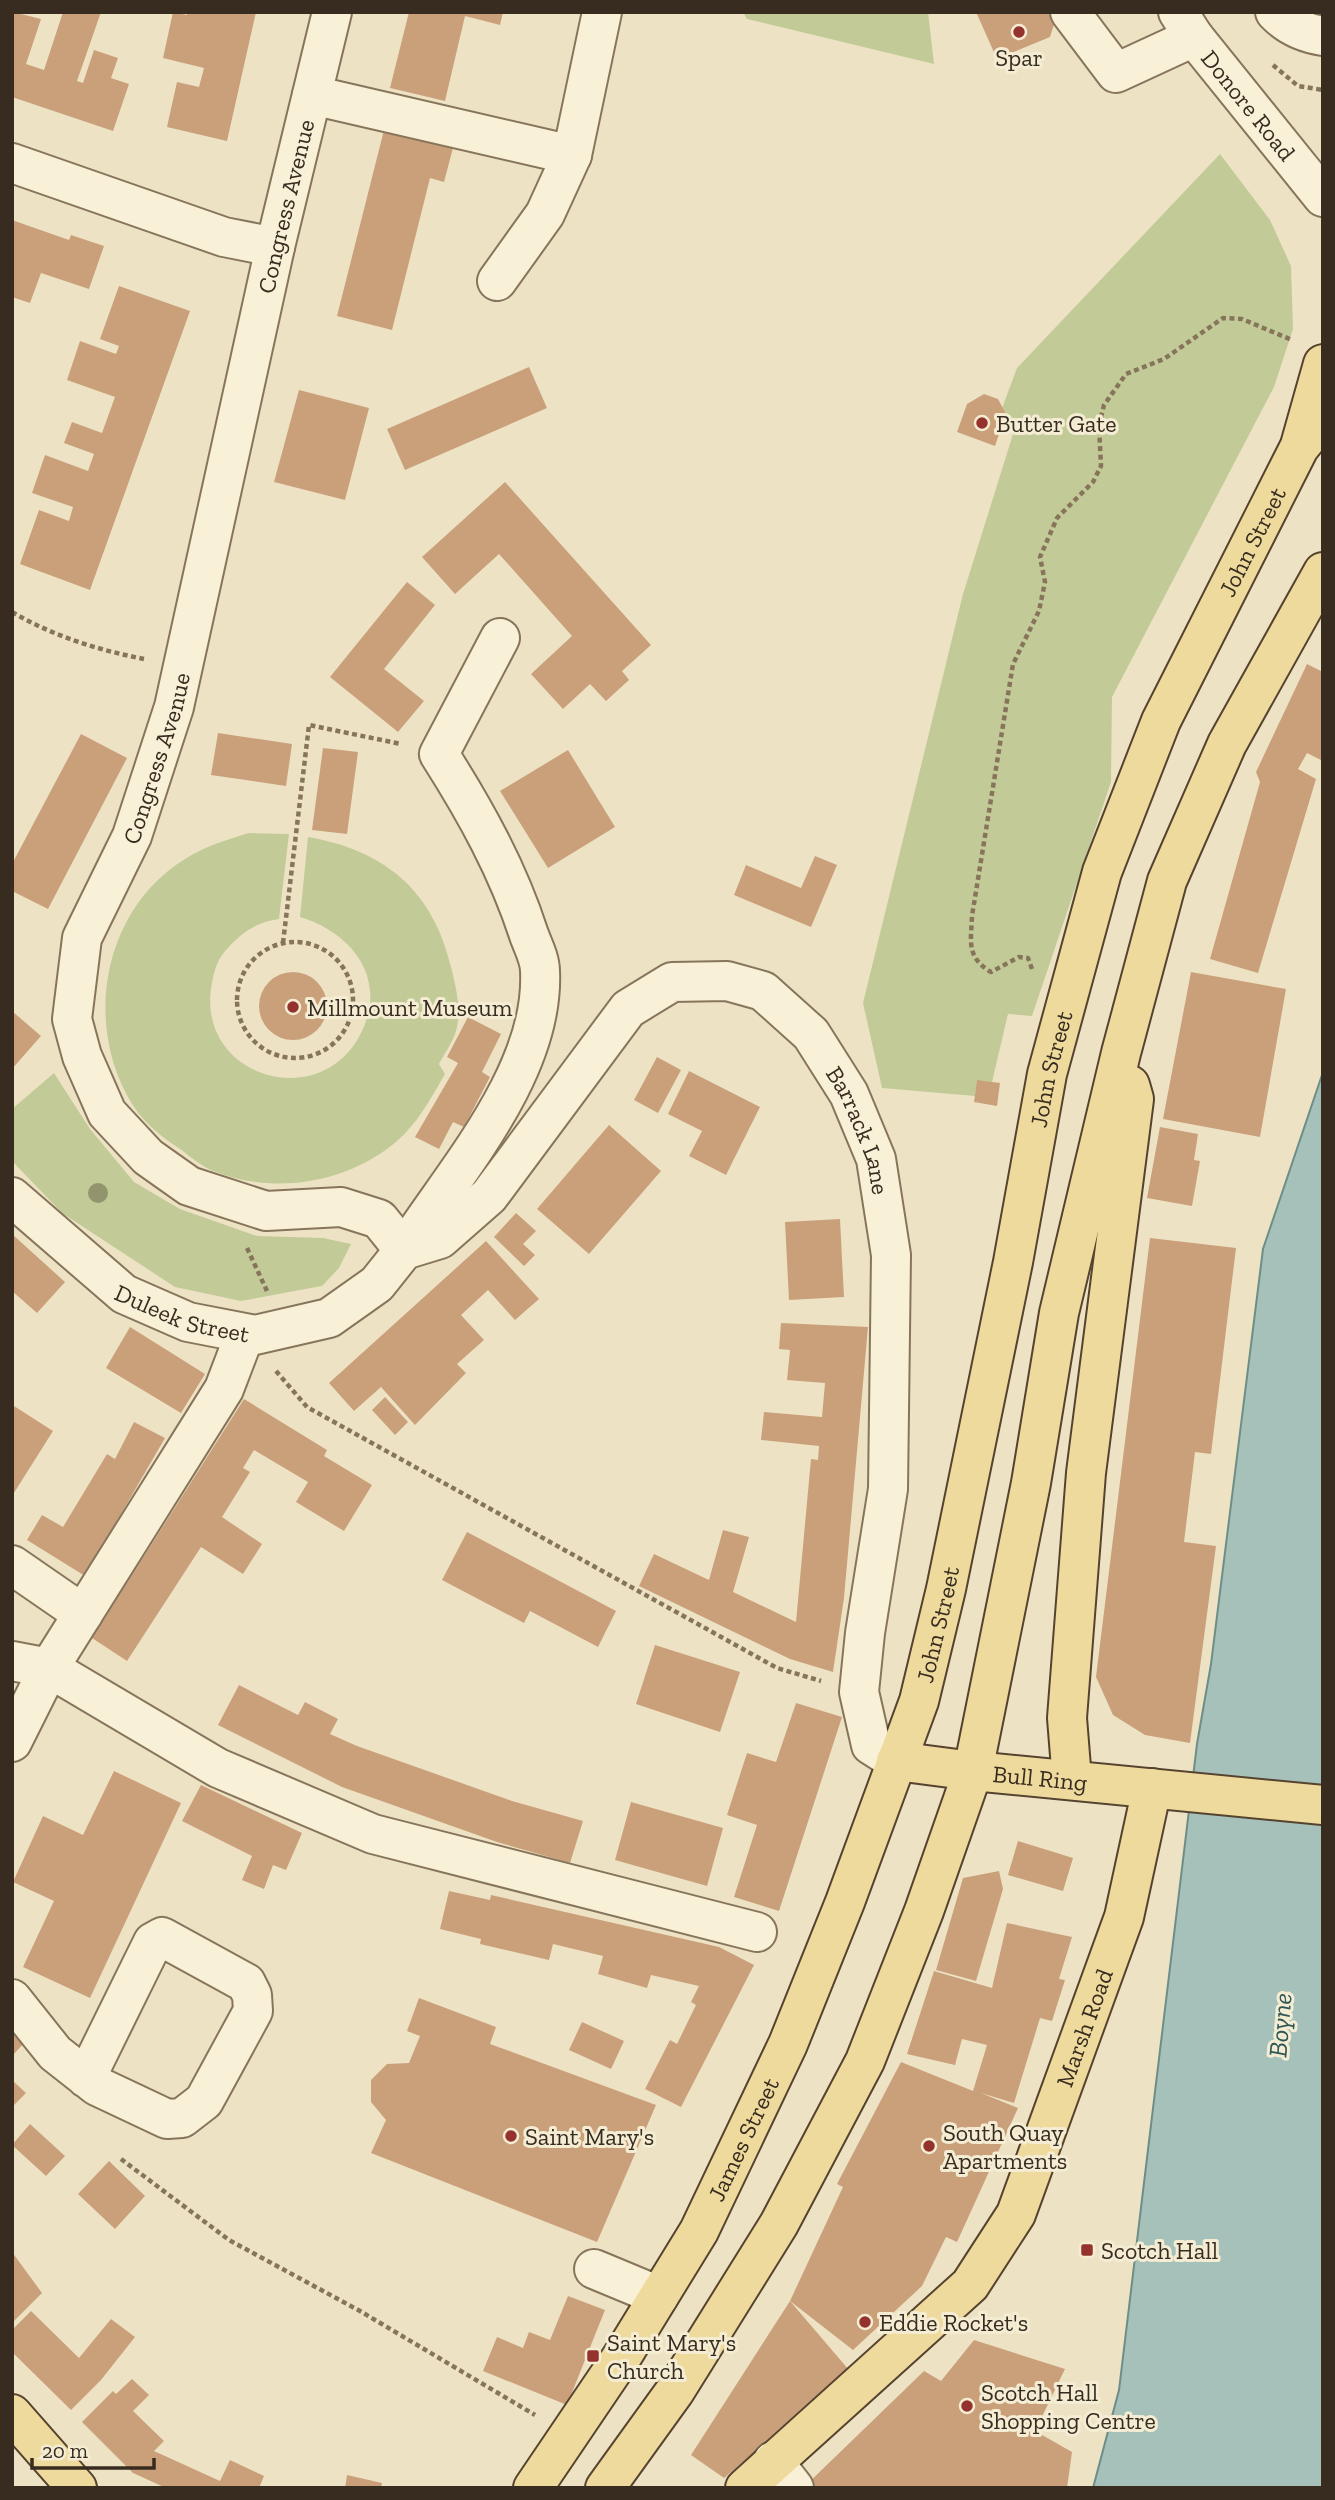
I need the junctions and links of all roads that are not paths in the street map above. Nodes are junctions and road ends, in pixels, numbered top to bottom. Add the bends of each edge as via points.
1 (332, 12) edge
2 (602, 12) edge
3 (1070, 12) edge
4 (1275, 12) edge
5 (1186, 25) edge
6 (1323, 36) edge
7 (312, 95) junction
8 (572, 155) junction
9 (12, 163) edge
10 (1323, 197) edge
11 (275, 247) junction
12 (497, 281) dead end
13 (1310, 353) edge
14 (1323, 418) edge
15 (1299, 448) junction
16 (1323, 572) edge
17 (500, 638) dead end
18 (1121, 1053) junction
19 (12, 1197) edge
20 (404, 1250) junction
21 (245, 1334) junction
22 (12, 1565) edge
23 (82, 1614) junction
24 (30, 1664) edge
25 (12, 1741) edge
26 (896, 1760) junction
27 (973, 1771) junction
28 (1072, 1780) junction
29 (1168, 1790) junction
30 (1323, 1805) edge
31 (757, 1932) dead end
32 (12, 1999) edge
33 (86, 2078) junction
34 (594, 2269) dead end
35 (659, 2296) junction
36 (12, 2414) edge
37 (762, 2475) edge
38 (77, 2488) edge
39 (533, 2488) edge
40 (605, 2488) edge

1 - 7 street, Congress Avenue
2 - 8 street
3 - 5 street via 1116,72
4 - 6 street via 1304,32
5 - 10 street, Donore Road
7 - 8 street
7 - 11 street, Congress Avenue
8 - 12 street via 545,214
9 - 11 street via 224,237
11 - 20 street, Congress Avenue via 174,707 132,836 82,939 72,1019 82,1056 107,1113 148,1157 189,1186 266,1211 341,1208 379,1219
13 - 15 main road
14 - 15 main road, John Street
15 - 26 main road, John Street via 1161,721 1101,872 1047,1074 946,1589 919,1701
16 - 18 main road via 1227,744 1167,881
17 - 20 street via 439,754 481,818 520,907 540,968 538,1013 515,1078 480,1139
18 - 27 main road via 1059,1313 1031,1483
18 - 28 main road via 1134,1099 1086,1473 1068,1718
19 - 21 street, Duleek Street via 124,1294 188,1322
20 - 21 street, Duleek Street via 377,1284 329,1318
20 - 26 street, Barrack Lane via 440,1238 489,1196 628,1009 672,982 727,981 763,991 811,1034 849,1094 876,1159 891,1255 888,1489 859,1692 871,1745
21 - 23 street via 224,1389
22 - 23 street
23 - 24 street
24 - 25 street
24 - 31 street via 218,1768 373,1834
26 - 27 main road, Bull Ring
26 - 35 main road, James Street via 788,2044 699,2231
27 - 28 main road, Bull Ring
27 - 40 main road via 865,2061 779,2224 675,2391
28 - 29 main road, Bull Ring
29 - 30 main road, Bull Ring
29 - 37 main road, Marsh Road via 1016,2214 970,2285 795,2428
32 - 33 street via 55,2053
33 - 33 street via 167,2119 182,2118 204,2101 253,2011 246,1983 162,1937 153,1942
34 - 35 street
35 - 39 main road, James Street
36 - 38 main road

